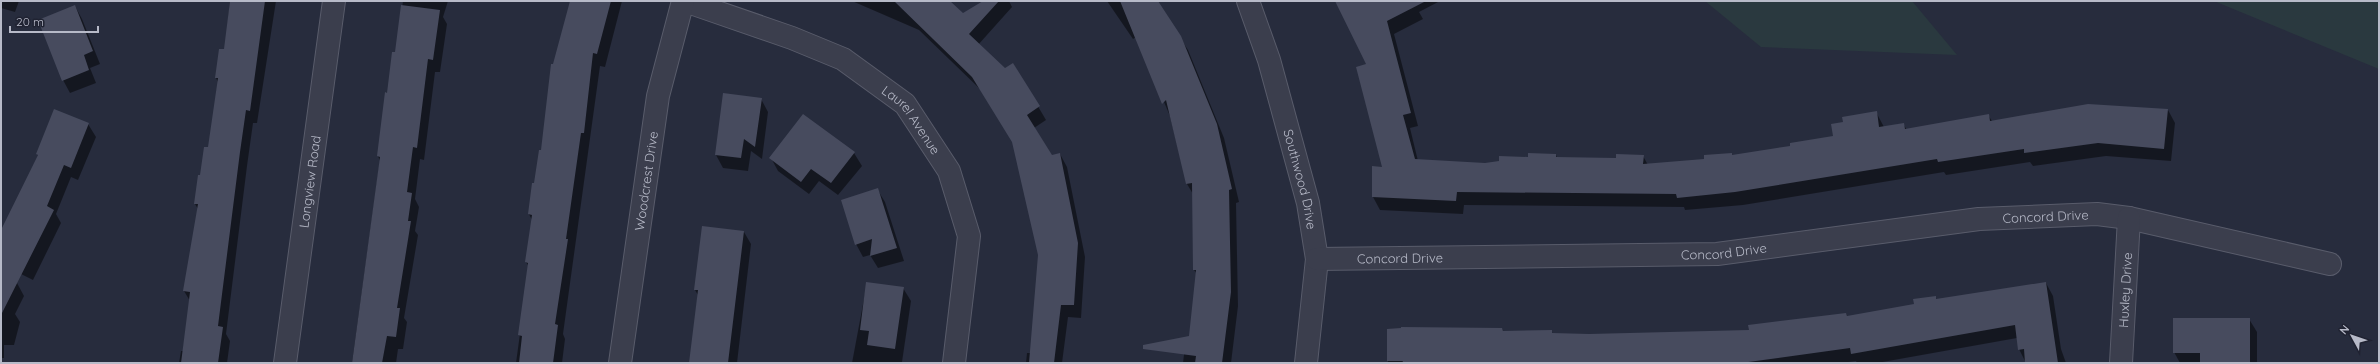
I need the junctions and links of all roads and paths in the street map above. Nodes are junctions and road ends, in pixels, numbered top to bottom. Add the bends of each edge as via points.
1 (334, 1) edge
2 (684, 1) edge
3 (1248, 1) edge
4 (2129, 218) junction
5 (1316, 259) junction
6 (2330, 264) dead end
7 (285, 363) edge
8 (620, 363) edge
9 (954, 363) edge
10 (1306, 363) edge
11 (2121, 363) edge

1 - 7 street, Longview Road
2 - 8 street, Woodcrest Drive via 658,96
2 - 9 street, Laurel Avenue via 792,38 843,59 905,104 949,170 969,236
3 - 5 street, Southwood Drive via 1269,60 1308,203
4 - 5 street, Concord Drive via 2097,214 1979,219 1717,254
4 - 6 street, Concord Drive
4 - 11 street, Huxley Drive
5 - 10 street, Southwood Drive

